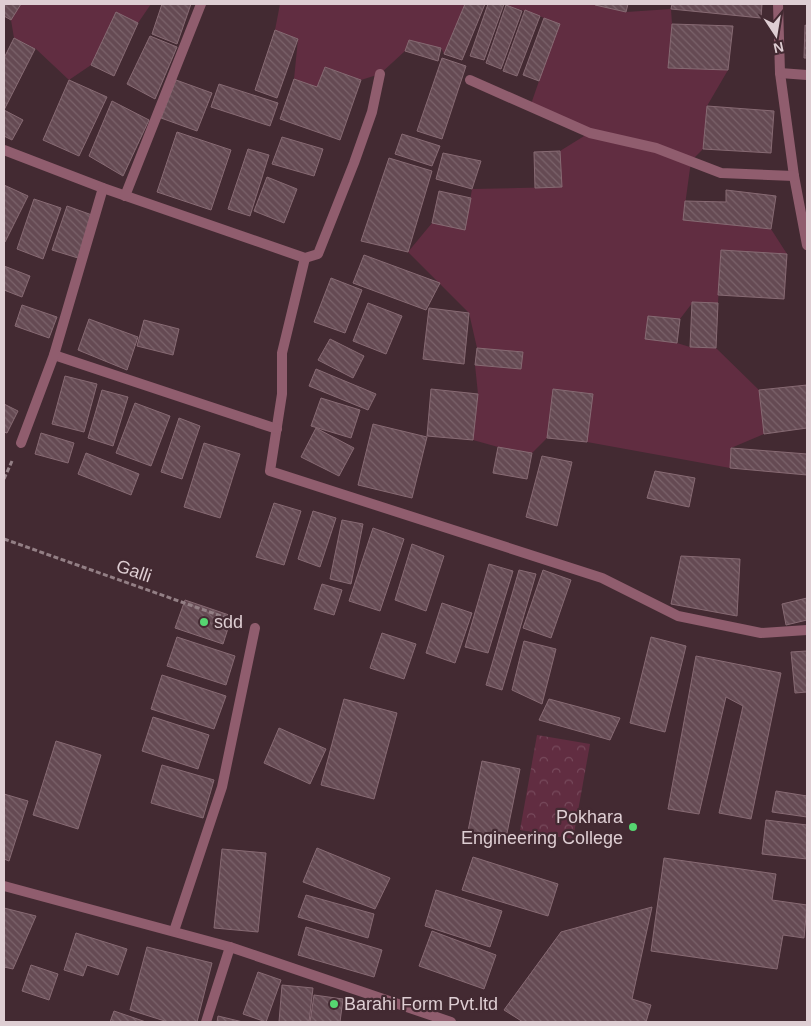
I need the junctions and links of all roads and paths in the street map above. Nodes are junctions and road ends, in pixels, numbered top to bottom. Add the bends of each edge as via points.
1 (201, 4) edge
2 (778, 4) edge
3 (780, 73) junction
4 (380, 74) dead end
5 (807, 75) edge
6 (470, 80) dead end
7 (4, 150) edge
8 (794, 176) junction
9 (103, 188) junction
10 (125, 196) junction
11 (807, 245) edge
12 (305, 258) junction
13 (54, 355) junction
14 (277, 429) junction
15 (21, 443) dead end
16 (4, 539) edge
17 (255, 628) joint
18 (807, 630) edge
19 (4, 886) edge
20 (174, 932) junction
21 (230, 947) junction
22 (206, 1022) edge
23 (451, 1022) edge

1 - 10 street
2 - 3 street
3 - 5 street
3 - 8 street
4 - 12 street via 372,112 318,254
6 - 8 street via 590,133 656,148 721,172
7 - 9 street
8 - 11 street
9 - 10 street
9 - 13 street
10 - 12 street
12 - 14 street via 282,353 282,394
13 - 14 street
13 - 15 street
14 - 18 street via 270,471 602,578 678,616 761,633
16 - 17 path, Galli
17 - 20 street via 222,786
19 - 20 street
20 - 21 street
21 - 22 street
21 - 23 street

